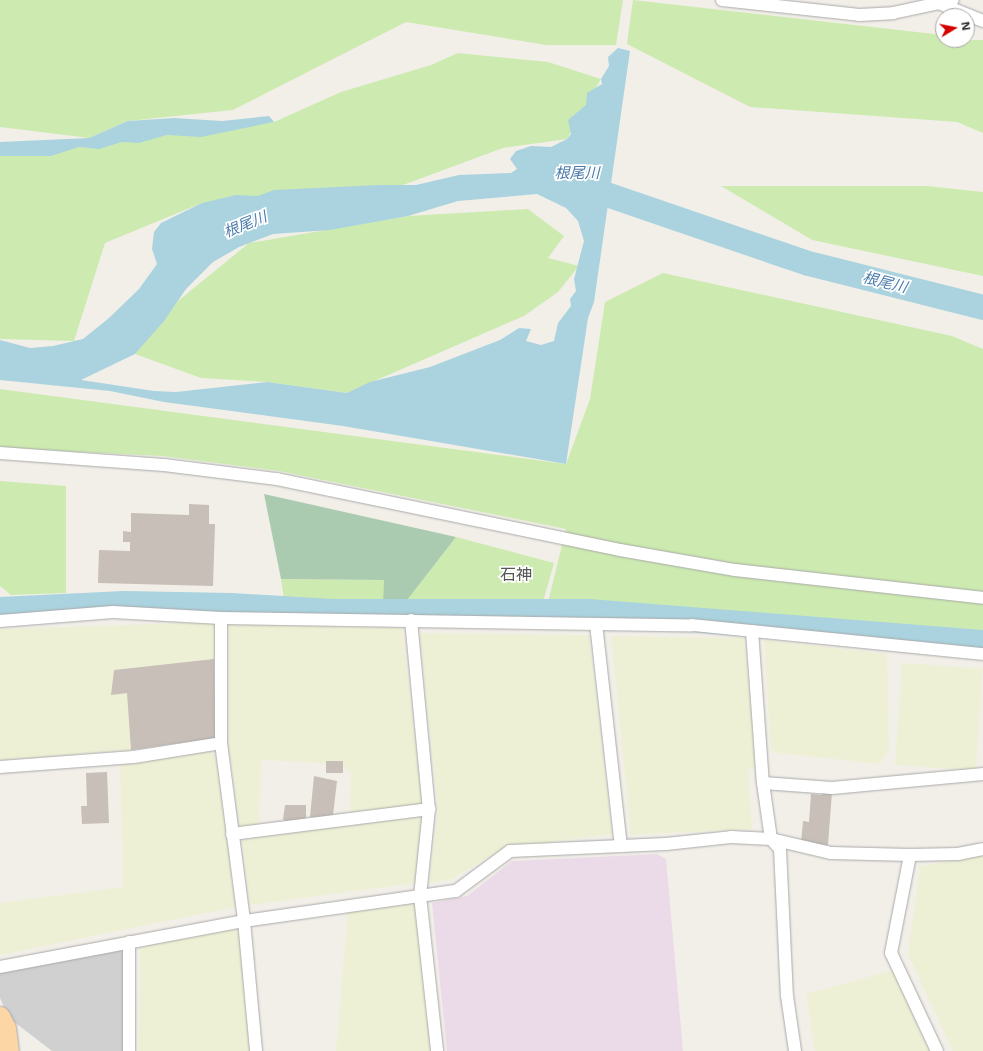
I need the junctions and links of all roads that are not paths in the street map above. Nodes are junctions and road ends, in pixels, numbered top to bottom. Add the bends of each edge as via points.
1 (722, 0) edge
2 (953, 0) edge
3 (941, 4) junction
4 (983, 20) edge
5 (0, 453) edge
6 (983, 598) edge
7 (221, 618) junction
8 (411, 620) junction
9 (0, 621) edge
10 (596, 624) junction
11 (752, 631) junction
12 (983, 654) edge
13 (221, 743) junction
14 (0, 767) edge
15 (983, 774) edge
16 (763, 783) junction
17 (429, 809) junction
18 (232, 834) junction
19 (771, 839) junction
20 (621, 846) junction
21 (983, 849) edge
22 (910, 854) junction
23 (420, 896) junction
24 (244, 921) junction
25 (128, 942) junction
26 (0, 968) edge
27 (0, 1016) edge
28 (9, 1051) edge
29 (129, 1051) edge
30 (256, 1051) edge
31 (437, 1051) edge
32 (795, 1051) edge
33 (936, 1051) edge

1 - 3 street via 858,15 893,13
2 - 3 street
3 - 4 street via 958,13
5 - 6 street via 164,465 277,479 620,550 735,570
7 - 8 street
7 - 9 street via 113,612
7 - 13 street
8 - 10 street via 523,620
8 - 17 street
10 - 11 street via 692,625
10 - 20 street
11 - 12 street
11 - 16 street
13 - 14 street via 134,757
13 - 18 street
15 - 16 street via 832,788
16 - 19 street
17 - 18 street
17 - 23 street
18 - 24 street
19 - 20 street via 731,837
19 - 22 street via 831,853
19 - 32 street via 780,849 787,996
20 - 23 street via 510,851 456,891
21 - 22 street via 958,854
22 - 33 street via 891,953
23 - 24 street
23 - 31 street
24 - 25 street
24 - 30 street
25 - 26 street
25 - 29 street
27 - 28 main road via 6,1028

